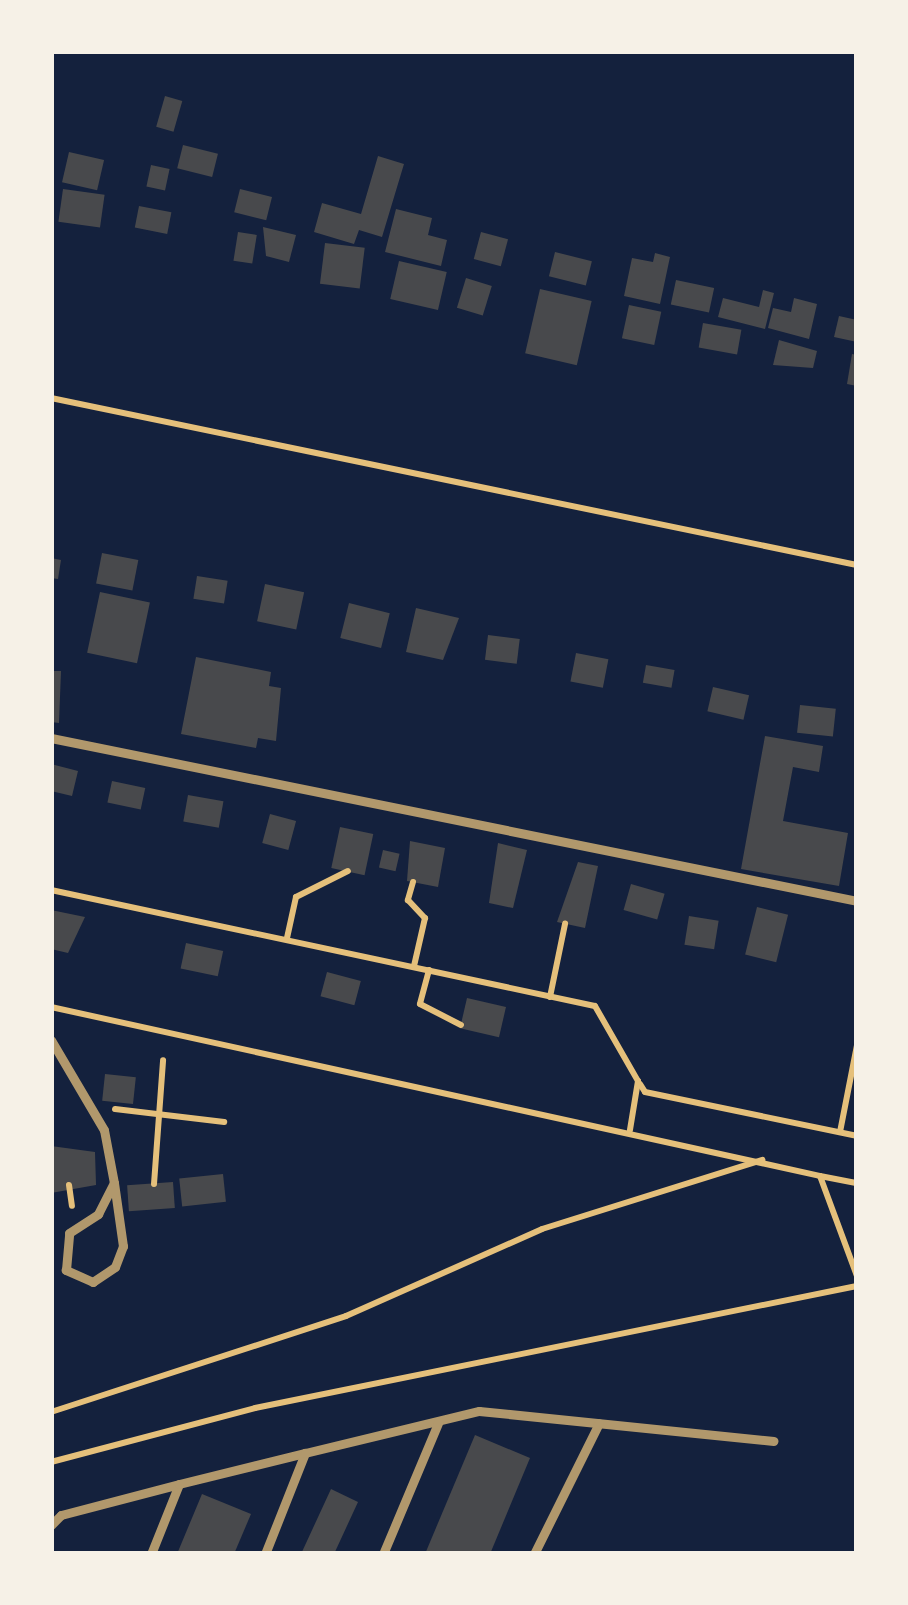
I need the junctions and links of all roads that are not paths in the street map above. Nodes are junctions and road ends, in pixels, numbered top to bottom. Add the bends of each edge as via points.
1 (51, 738) edge
2 (857, 901) edge
3 (51, 1040) edge
4 (115, 1183) junction
5 (440, 1420) junction
6 (599, 1423) junction
7 (773, 1441) dead end
8 (305, 1454) junction
9 (179, 1484) junction
10 (51, 1525) edge
11 (151, 1554) edge
12 (265, 1554) edge
13 (383, 1554) edge
14 (534, 1554) edge

1 - 2 lane
3 - 4 lane via 104,1130
4 - 4 lane via 98,1214 69,1233 66,1270 93,1282 115,1268 123,1246
5 - 6 lane via 479,1411
5 - 8 lane
5 - 13 lane
6 - 7 lane
6 - 14 lane
8 - 9 lane
8 - 12 lane
9 - 10 lane via 61,1515
9 - 11 lane

